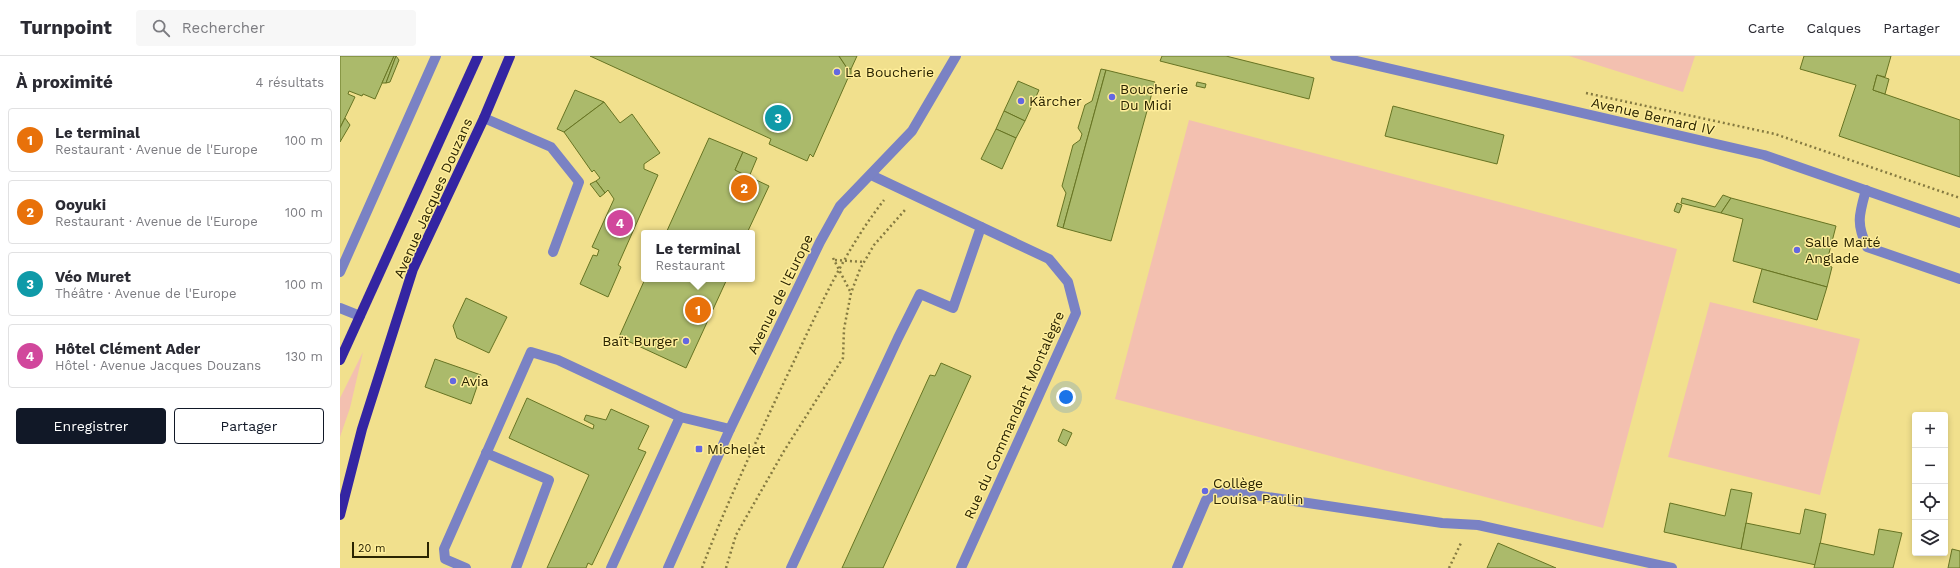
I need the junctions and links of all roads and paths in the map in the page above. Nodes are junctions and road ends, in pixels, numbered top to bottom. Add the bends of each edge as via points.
1 (436, 56) edge
2 (478, 56) edge
3 (510, 56) edge
4 (956, 56) edge
5 (1335, 56) edge
6 (484, 118) junction
7 (871, 175) junction
8 (894, 187) junction
9 (1866, 190) junction
10 (916, 197) junction
11 (1960, 223) edge
12 (981, 227) junction
13 (820, 242) junction
14 (553, 252) dead end
15 (835, 260) junction
16 (864, 262) junction
17 (340, 272) edge
18 (1960, 279) edge
19 (851, 293) junction
20 (340, 308) edge
21 (360, 316) junction
22 (340, 360) edge
23 (680, 417) junction
24 (730, 429) junction
25 (486, 453) junction
26 (340, 515) edge
27 (1469, 525) junction
28 (466, 568) edge
29 (516, 568) edge
30 (610, 568) edge
31 (668, 568) edge
32 (702, 568) edge
33 (726, 568) edge
34 (790, 568) edge
35 (961, 568) edge
36 (1177, 568) edge
37 (1449, 568) edge
38 (1672, 568) edge

1 - 17 street
2 - 21 main road, Avenue Jacques Douzans
3 - 6 main road, Avenue Jacques Douzans
4 - 7 street, Avenue de l'Europe via 912,131
5 - 9 street, Avenue Bernard IV via 1764,156
6 - 14 street via 551,147 579,182
6 - 26 main road, Avenue Jacques Douzans via 413,269 362,429
7 - 8 street, Rue du Commandant Montalègre
7 - 13 street, Avenue de l'Europe via 840,206
8 - 10 street, Rue du Commandant Montalègre
8 - 32 path via 863,226 833,278 721,518
9 - 11 street, Avenue Bernard IV
9 - 18 street via 1860,215 1860,231 1867,247
10 - 12 street, Rue du Commandant Montalègre
10 - 16 path via 874,245
12 - 34 street via 953,308 920,294
12 - 35 street, Rue du Commandant Montalègre via 1050,259 1068,282 1076,313
13 - 15 path
13 - 24 street, Avenue de l'Europe
15 - 16 path
15 - 19 path
16 - 19 path
19 - 33 path via 844,330 844,358 784,451 736,534
20 - 21 street
21 - 22 main road, Avenue Jacques Douzans
23 - 24 street
23 - 25 street via 558,360 531,352
23 - 30 street
24 - 31 street, Avenue de l'Europe
25 - 28 street via 444,549 445,559
25 - 29 street via 549,480
27 - 36 street via 1227,491 1215,493 1206,500
27 - 37 path
27 - 38 street

